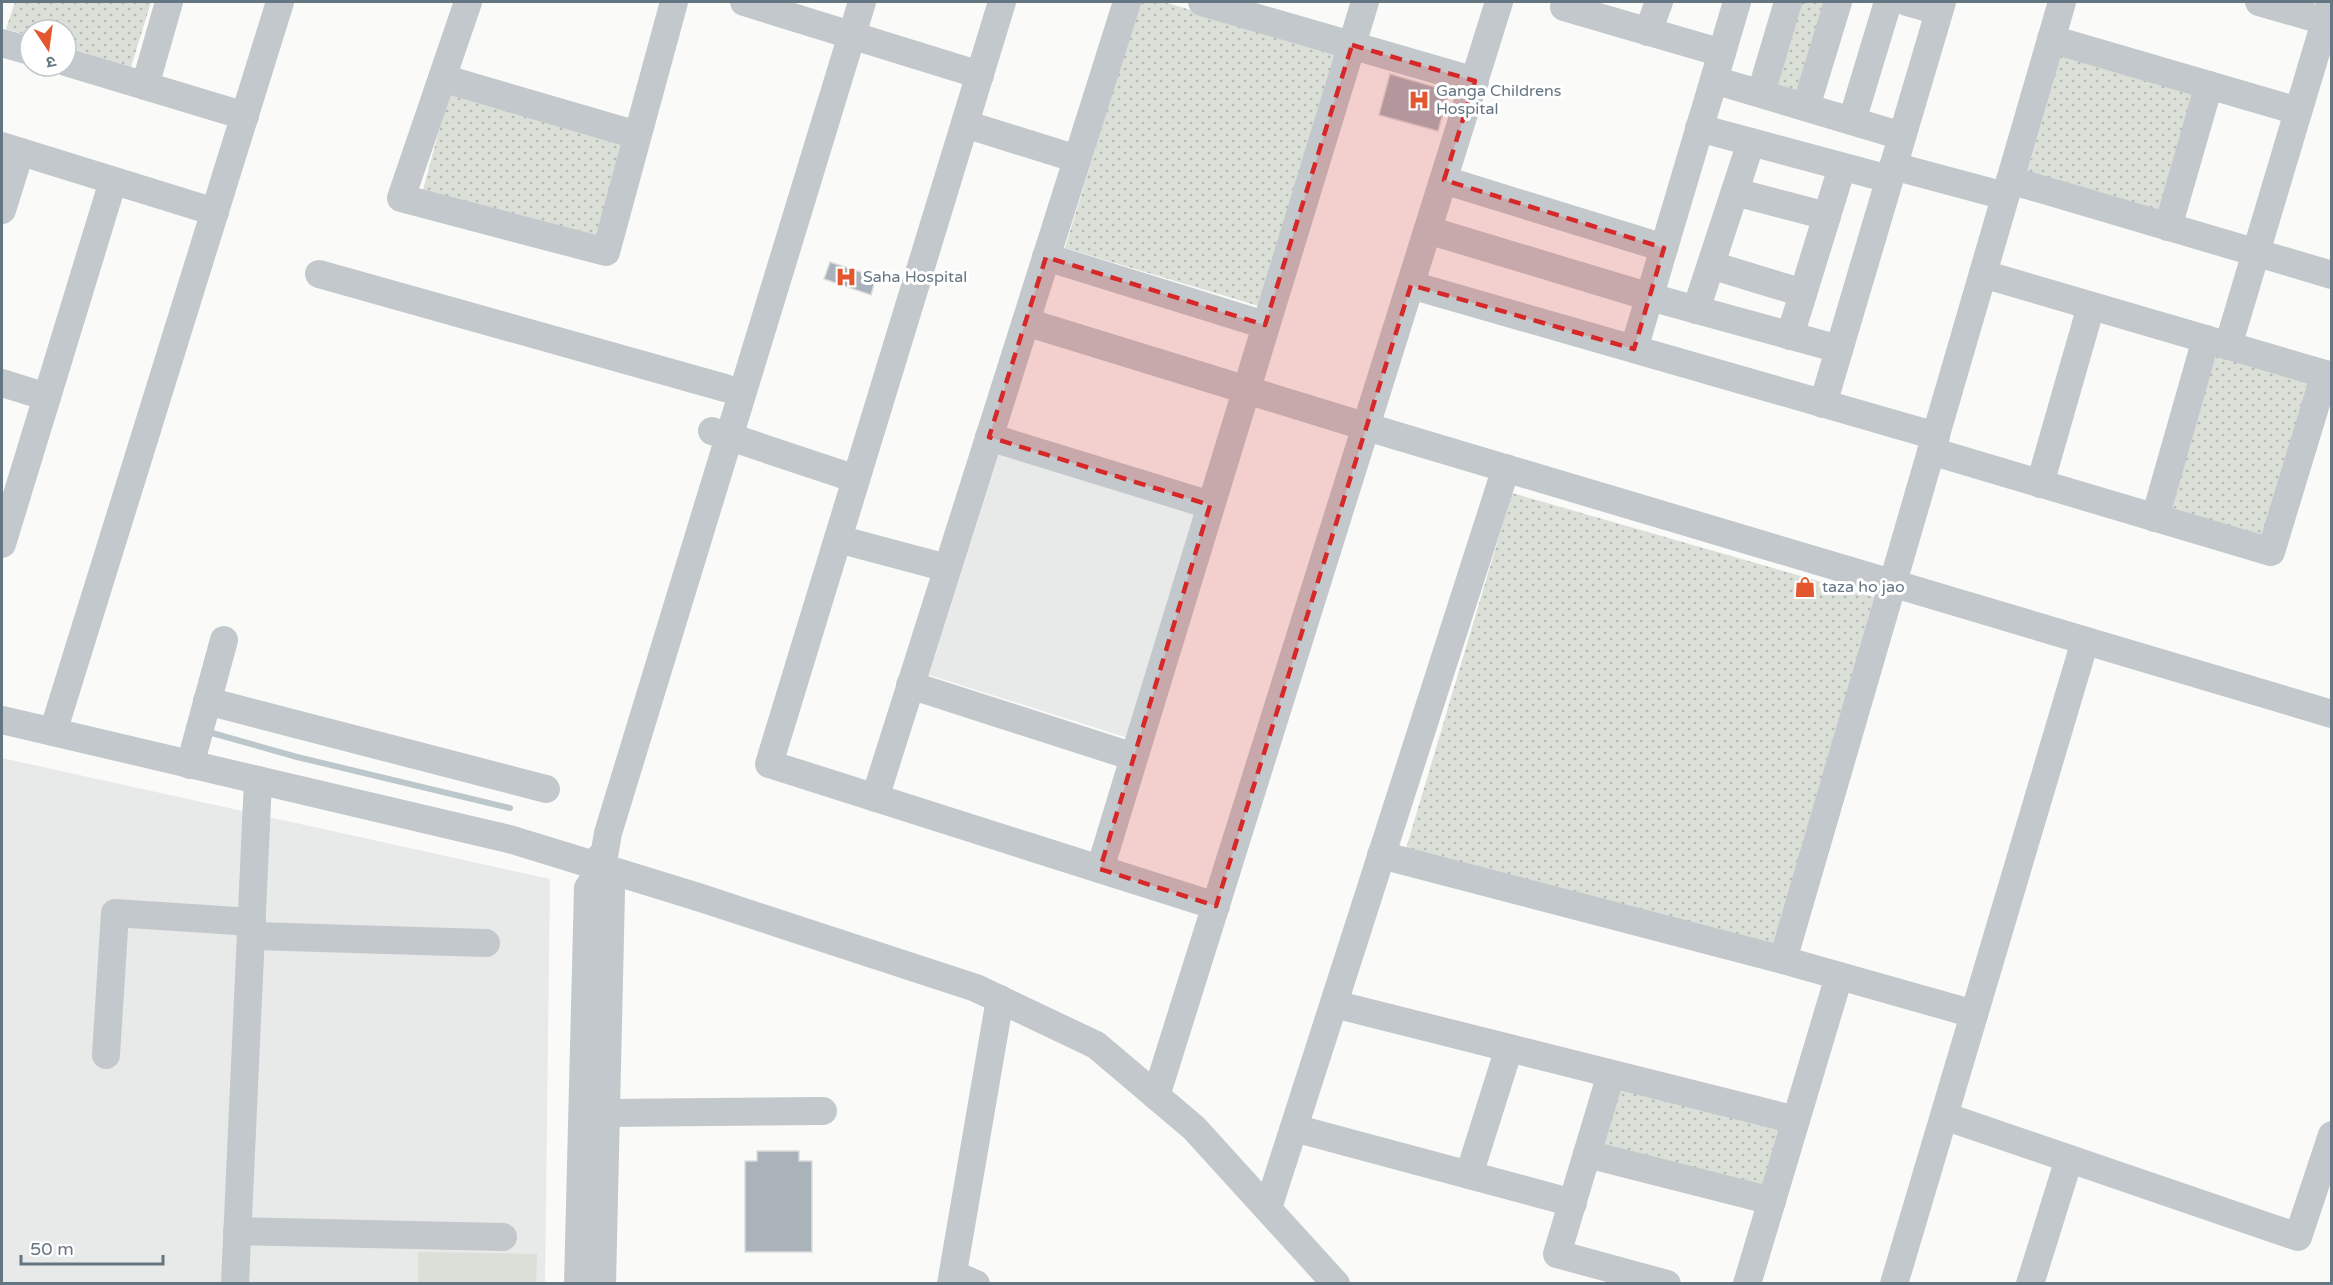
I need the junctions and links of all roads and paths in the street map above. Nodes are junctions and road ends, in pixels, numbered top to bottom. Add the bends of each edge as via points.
1 (169, 2) edge
2 (280, 2) edge
3 (468, 2) edge
4 (674, 2) edge
5 (744, 2) edge
6 (844, 2) edge
7 (862, 2) edge
8 (1002, 2) edge
9 (1127, 2) edge
10 (1365, 2) edge
11 (1499, 2) edge
12 (1566, 2) edge
13 (1659, 2) edge
14 (1788, 2) edge
15 (1838, 2) edge
16 (1888, 2) edge
17 (1907, 2) edge
18 (2062, 2) edge
19 (2259, 2) edge
20 (1731, 3) edge
21 (1220, 4) edge
22 (1940, 6) edge
23 (2329, 15) edge
24 (844, 32) junction
25 (1648, 32) junction
26 (2051, 39) junction
27 (2, 43) edge
28 (1352, 45) junction
29 (18, 48) edge
30 (78, 66) edge
31 (1718, 67) junction
32 (980, 75) junction
33 (442, 78) junction
34 (1475, 81) junction
35 (2208, 85) junction
36 (145, 86) junction
37 (1761, 93) junction
38 (1806, 107) junction
39 (2298, 111) junction
40 (245, 116) junction
41 (1852, 121) junction
42 (965, 124) junction
43 (1700, 128) junction
44 (637, 135) junction
45 (1902, 136) junction
46 (1751, 142) junction
47 (11, 149) edge
48 (1077, 159) junction
49 (1842, 167) junction
50 (1891, 173) junction
51 (1444, 180) junction
52 (113, 181) junction
53 (2008, 188) junction
54 (1735, 192) junction
55 (2, 210) edge
56 (215, 212) junction
57 (1827, 216) junction
58 (2168, 227) junction
59 (1428, 230) junction
60 (1664, 248) junction
61 (2256, 253) junction
62 (1046, 257) junction
63 (1711, 265) junction
64 (319, 274) dead end
65 (1983, 274) junction
66 (2331, 275) edge
67 (1411, 285) junction
68 (1803, 293) junction
69 (1650, 297) junction
70 (2091, 306) junction
71 (1696, 310) junction
72 (1026, 322) junction
73 (1265, 325) junction
74 (1790, 336) junction
75 (2217, 342) junction
76 (1634, 349) junction
77 (1839, 349) junction
78 (2328, 375) edge
79 (2, 383) edge
80 (725, 388) junction
81 (1245, 389) junction
82 (47, 397) junction
83 (1823, 404) junction
84 (1367, 427) junction
85 (720, 434) junction
86 (989, 437) junction
87 (1933, 444) junction
88 (1506, 468) junction
89 (856, 478) junction
90 (2040, 484) junction
91 (10, 487) edge
92 (1210, 505) junction
93 (2156, 518) junction
94 (838, 539) junction
95 (2, 544) edge
96 (947, 568) junction
97 (1893, 583) junction
98 (224, 640) dead end
99 (2085, 640) junction
100 (910, 685) junction
101 (207, 701) junction
102 (2331, 714) edge
103 (2, 720) edge
104 (53, 732) junction
105 (1134, 757) junction
106 (190, 765) junction
107 (258, 780) junction
108 (546, 789) dead end
109 (874, 798) junction
110 (1381, 855) junction
111 (602, 868) junction
112 (1100, 869) junction
113 (1216, 906) junction
114 (251, 929) junction
115 (486, 943) dead end
116 (1783, 960) junction
117 (1839, 976) junction
118 (1000, 999) junction
119 (1334, 1004) junction
120 (1974, 1014) junction
121 (1509, 1048) junction
122 (106, 1055) dead end
123 (1611, 1074) junction
124 (1156, 1096) junction
125 (823, 1111) dead end
126 (606, 1113) junction
127 (1944, 1116) junction
128 (1796, 1120) junction
129 (1294, 1128) junction
130 (2331, 1135) edge
131 (1587, 1154) junction
132 (2069, 1158) junction
133 (1468, 1175) junction
134 (1772, 1201) junction
135 (1573, 1203) junction
136 (1268, 1208) junction
137 (237, 1231) junction
138 (503, 1237) dead end
139 (1323, 1277) edge
140 (960, 1280) edge
141 (2032, 1283) edge
142 (235, 1284) edge
143 (578, 1284) edge
144 (602, 1284) edge
145 (1667, 1284) edge
146 (1747, 1284) edge
147 (1894, 1284) edge

1 - 36 street
2 - 40 street
3 - 33 street
4 - 44 street
5 - 24 street
6 - 24 street
7 - 24 street
8 - 32 street
9 - 48 street
10 - 28 street
11 - 34 street
12 - 25 street via 1564,7
13 - 25 street
14 - 37 street
15 - 38 street
16 - 41 street
17 - 22 street
18 - 26 street
19 - 23 street
20 - 31 street
21 - 28 street
22 - 45 street
23 - 39 street
24 - 32 street
24 - 80 street
24 - 85 street
25 - 31 street
26 - 35 street
26 - 53 street
27 - 29 street
28 - 34 street
28 - 73 street
30 - 36 street
31 - 37 street
31 - 43 street
32 - 42 street
33 - 44 street
33 - 44 street via 401,198 606,252
34 - 51 street
35 - 39 street
35 - 58 street
36 - 40 street
37 - 38 street
38 - 41 street
39 - 61 street
40 - 56 street
41 - 45 street
42 - 48 street
42 - 89 street
43 - 46 street
43 - 60 street
45 - 50 street
46 - 49 street
46 - 54 street
47 - 52 street
47 - 55 street
48 - 62 street
49 - 50 street
49 - 57 street
50 - 53 street
50 - 77 street
51 - 59 street
51 - 60 street
52 - 56 street
52 - 82 street
53 - 58 street
53 - 65 street
54 - 57 street
54 - 63 street
56 - 104 street
57 - 68 street
58 - 61 street
59 - 67 street
59 - 69 street
60 - 69 street
61 - 66 street
61 - 75 street
62 - 72 street
62 - 73 street
63 - 68 street
63 - 71 street
64 - 80 street
65 - 70 street
65 - 87 street
67 - 76 street
67 - 84 street
68 - 74 street
69 - 71 street
69 - 76 street
70 - 75 street
70 - 90 street
71 - 74 street
72 - 81 street
72 - 86 street
73 - 81 street
74 - 77 street
75 - 78 street
75 - 93 street
76 - 83 street
77 - 83 street
78 - 93 street via 2271,552
79 - 82 street
80 - 85 street
81 - 84 street
81 - 92 street
82 - 91 street
83 - 87 street
84 - 88 street
84 - 113 street
85 - 89 street
85 - 111 street via 594,826
86 - 92 street
86 - 96 street
87 - 90 street
87 - 97 street
88 - 97 street
88 - 110 street
89 - 94 street
90 - 93 street
91 - 95 street
92 - 105 street
94 - 96 street
94 - 109 street via 769,764
96 - 100 street
97 - 99 street
97 - 116 street
98 - 101 street
99 - 102 street
99 - 120 street
100 - 105 street
100 - 109 street
101 - 106 street
101 - 108 street
103 - 104 street
104 - 106 street
105 - 112 street
106 - 107 street
107 - 111 street via 509,839
107 - 114 street
109 - 112 street
110 - 116 street
110 - 119 street
111 - 118 street
111 - 126 street via 611,892
111 - 143 street via 588,888
112 - 113 street
113 - 124 street
114 - 115 street
114 - 122 street via 115,913
114 - 137 street
116 - 117 street
117 - 120 street
117 - 128 street
118 - 124 street via 1096,1045
118 - 140 street
119 - 121 street
119 - 129 street
120 - 127 street
121 - 123 street
121 - 133 street
123 - 128 street
123 - 131 street
124 - 136 street via 1194,1128
125 - 126 street
126 - 144 street
127 - 132 street
127 - 147 street
128 - 134 street
129 - 133 street
129 - 136 street
130 - 132 street via 2298,1236
131 - 134 street
131 - 135 street
132 - 141 street
133 - 135 street
134 - 146 street
135 - 145 street via 1557,1254
136 - 139 street
137 - 138 street
137 - 142 street

